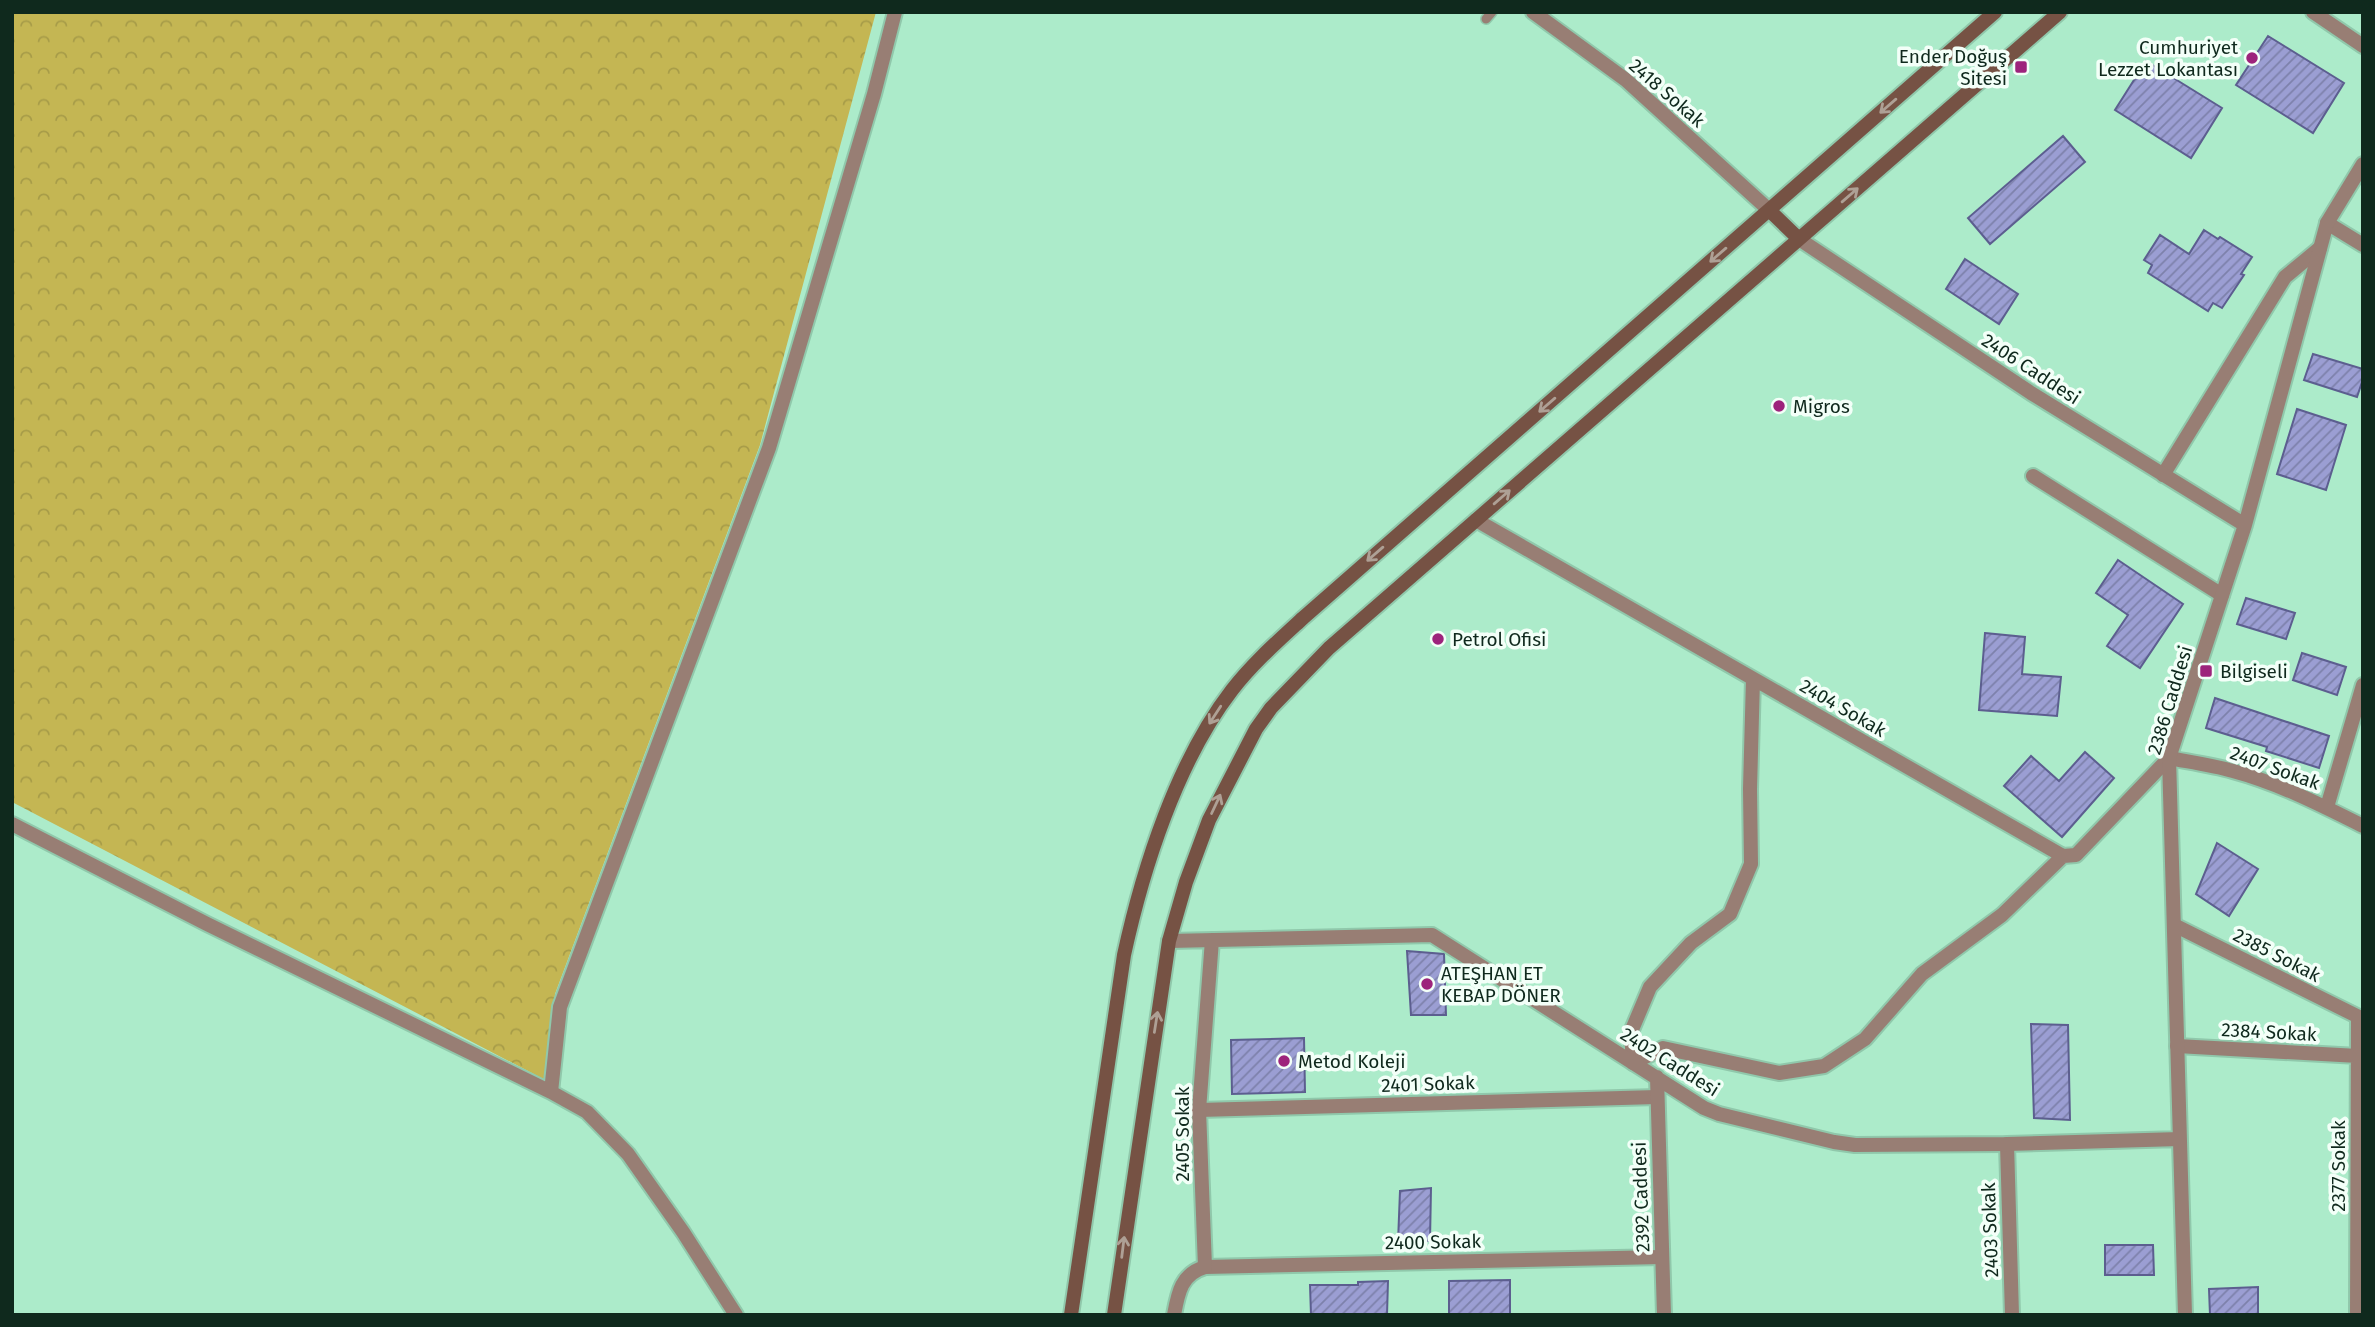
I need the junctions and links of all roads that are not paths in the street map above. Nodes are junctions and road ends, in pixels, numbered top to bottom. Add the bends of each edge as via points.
1 (895, 12) edge
2 (1995, 12) edge
3 (2060, 12) edge
4 (1537, 13) edge
5 (2319, 14) edge
6 (2363, 46) edge
7 (2363, 164) edge
8 (1769, 210) junction
9 (2327, 223) junction
10 (1799, 239) junction
11 (2363, 245) edge
12 (2320, 248) junction
13 (2164, 475) junction
14 (2033, 476) dead end
15 (1476, 520) junction
16 (2245, 525) junction
17 (2222, 595) junction
18 (1754, 679) junction
19 (2363, 685) edge
20 (2169, 758) junction
21 (2327, 807) junction
22 (12, 824) edge
23 (2363, 826) edge
24 (2063, 856) junction
25 (2174, 925) junction
26 (1212, 940) junction
27 (1169, 941) junction
28 (2360, 1019) edge
29 (2177, 1046) junction
30 (2358, 1056) junction
31 (1633, 1063) junction
32 (1657, 1077) junction
33 (551, 1092) junction
34 (1657, 1097) junction
35 (1199, 1110) junction
36 (2360, 1137) edge
37 (2180, 1139) junction
38 (2007, 1144) junction
39 (1662, 1256) junction
40 (1205, 1267) junction
41 (736, 1315) edge
42 (1071, 1315) edge
43 (1114, 1315) edge
44 (1174, 1315) edge
45 (1664, 1315) edge
46 (2012, 1315) edge
47 (2185, 1315) edge
48 (2357, 1315) edge

1 - 33 street via 769,448 560,1007
2 -> 8 main road
10 -> 3 main road
4 - 8 street, 2418 Sokak via 1626,80
5 - 6 street
7 - 9 street, 2386 Caddesi
8 - 10 main road
8 -> 42 main road via 1303,618 1250,669 1217,711 1178,786 1135,904
9 - 11 street
9 - 12 street, 2386 Caddesi
10 - 13 street, 2406 Caddesi
15 -> 10 main road
12 - 13 street via 2285,277
12 - 16 street, 2386 Caddesi
13 - 16 street, 2406 Caddesi
14 - 17 street
15 - 18 street, 2404 Sokak
27 -> 15 main road via 1209,820 1241,754 1271,708 1329,648
16 - 17 street, 2386 Caddesi
17 - 20 street, 2386 Caddesi
18 - 24 street, 2404 Sokak
18 - 31 street via 1751,864 1730,914 1691,943 1650,987 1631,1032
19 - 21 street
20 - 21 street, 2407 Sokak via 2233,771
20 - 24 street via 2076,855
20 - 25 street, 2386 Caddesi
21 - 23 street, 2407 Sokak
22 - 33 street
24 - 31 street via 2002,915 1922,974 1865,1039 1824,1066 1779,1073 1663,1048
25 - 28 street, 2385 Sokak
25 - 29 street, 2386 Caddesi
26 - 27 street, 2402 Caddesi
26 - 31 street, 2402 Caddesi via 1432,935
26 - 35 street, 2405 Sokak
43 -> 27 main road
28 - 30 street, 2377 Sokak
29 - 30 street, 2384 Sokak
29 - 37 street, 2386 Caddesi
30 - 36 street, 2377 Sokak
31 - 32 street, 2402 Caddesi
32 - 34 street, 2392 Caddesi
32 - 38 street, 2402 Caddesi via 1711,1111 1834,1142
33 - 41 street via 587,1112 628,1154
34 - 35 street, 2401 Sokak
34 - 39 street, 2392 Caddesi
35 - 40 street, 2405 Sokak
36 - 48 street, 2377 Sokak
37 - 38 street, 2402 Caddesi
37 - 47 street, 2386 Caddesi
38 - 46 street, 2403 Sokak
39 - 40 street, 2400 Sokak
39 - 45 street, 2392 Caddesi
40 - 44 street via 1182,1283

